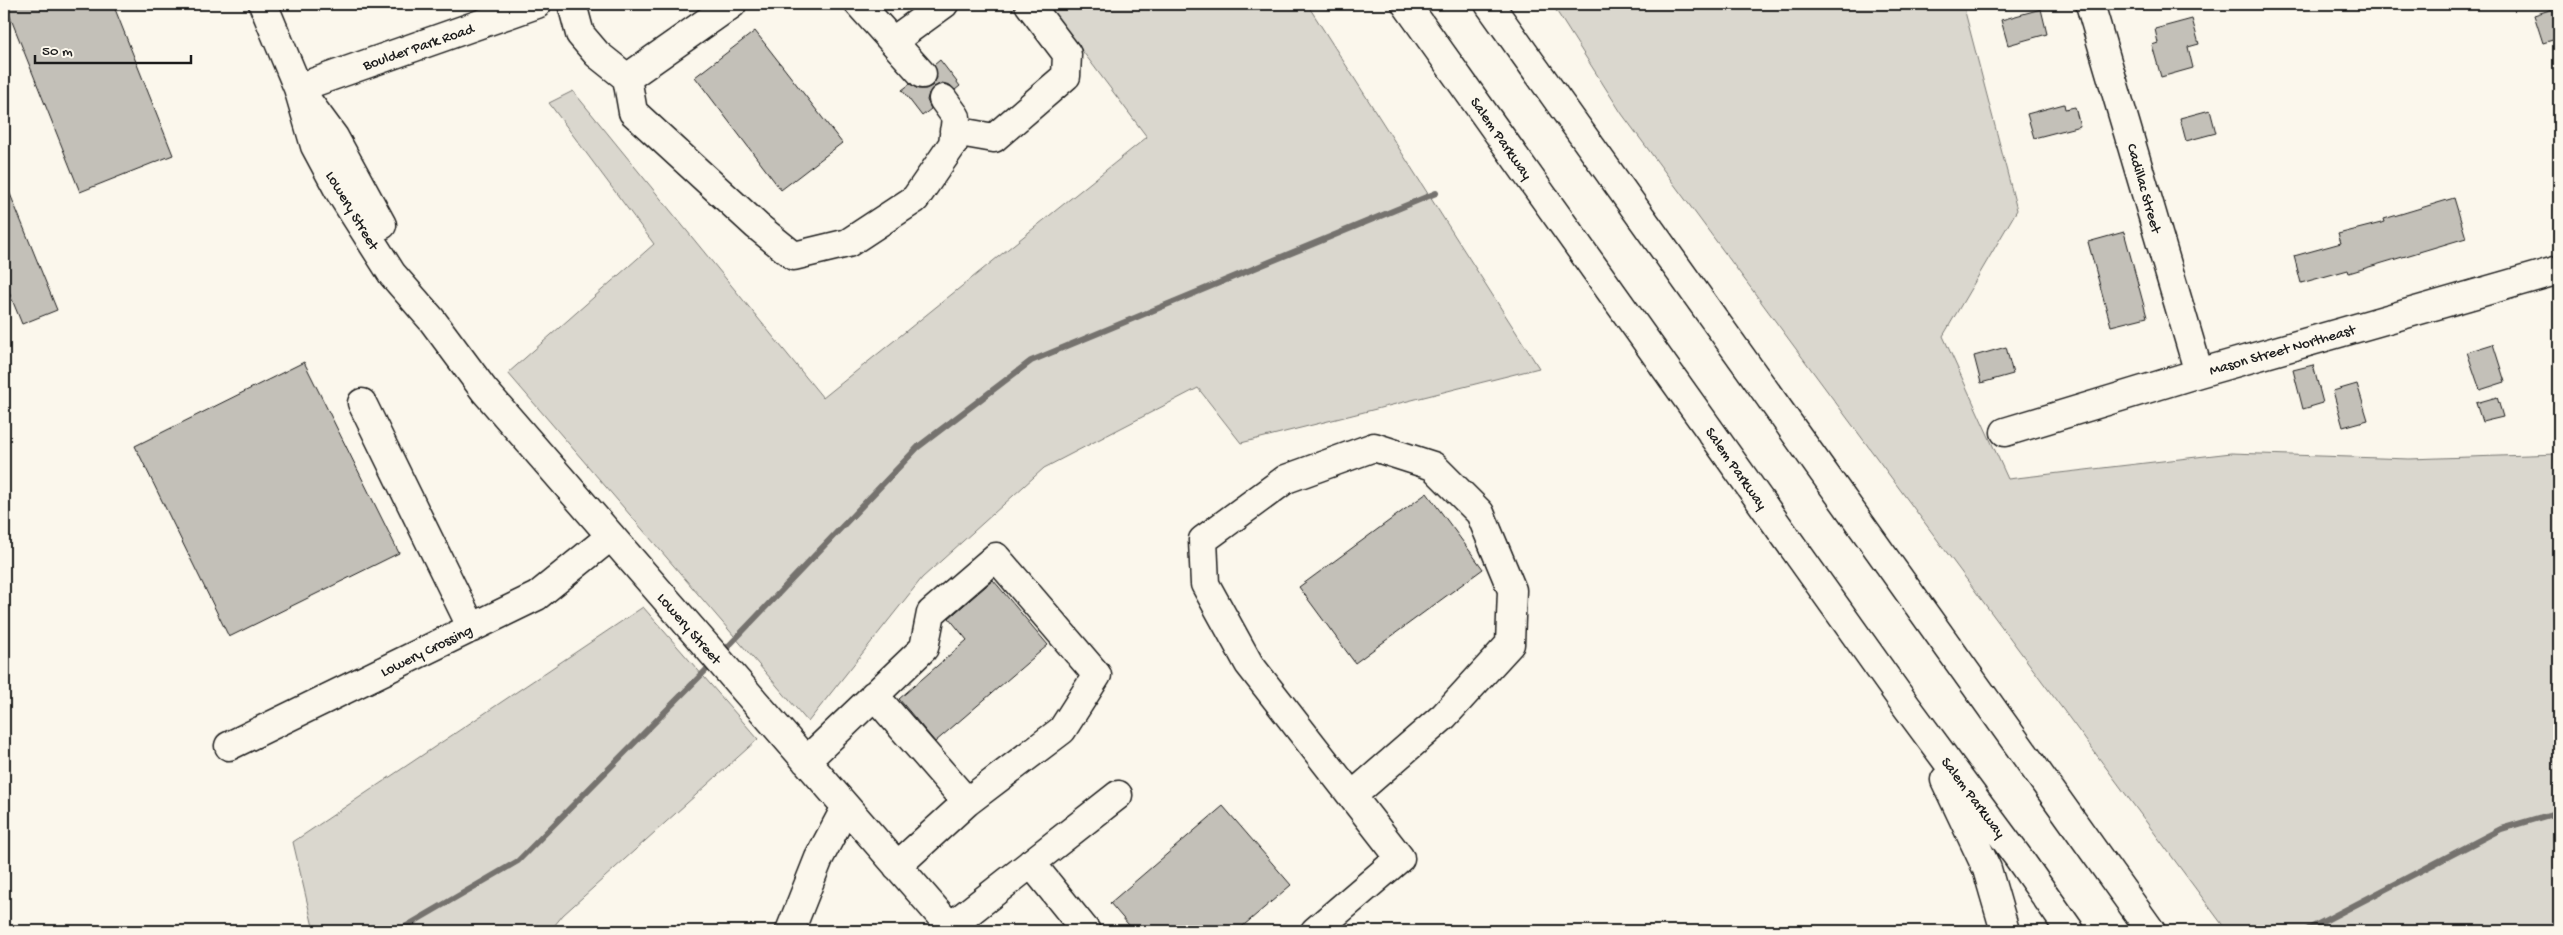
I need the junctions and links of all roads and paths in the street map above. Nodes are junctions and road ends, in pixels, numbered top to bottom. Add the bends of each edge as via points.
1 (263, 4) edge
2 (537, 4) edge
3 (572, 4) edge
4 (732, 4) edge
5 (859, 4) edge
6 (944, 4) edge
7 (1029, 4) edge
8 (1406, 4) edge
9 (1490, 4) edge
10 (2090, 4) edge
11 (893, 41) junction
12 (922, 74) dead end
13 (627, 78) junction
14 (298, 88) junction
15 (943, 99) dead end
16 (954, 131) junction
17 (2559, 270) edge
18 (2199, 373) junction
19 (362, 403) dead end
20 (2005, 432) dead end
21 (610, 536) junction
22 (472, 628) junction
23 (874, 695) junction
24 (1907, 708) junction
25 (229, 746) dead end
26 (806, 761) junction
27 (1118, 795) dead end
28 (1352, 796) junction
29 (967, 802) junction
30 (846, 807) junction
31 (1031, 864) junction
32 (897, 866) junction
33 (801, 926) edge
34 (952, 929) edge
35 (1086, 931) edge
36 (1315, 931) edge
37 (2005, 931) edge
38 (2070, 931) edge
39 (2151, 931) edge

1 - 14 main road, Lowery Street
2 - 14 main road, Boulder Park Road
3 - 13 main road via 580,34 597,54
4 - 13 main road
5 - 11 main road
6 - 11 main road
7 - 16 main road via 1067,54 1066,76 994,138
8 - 24 main road, Salem Parkway
9 - 39 main road
10 - 18 main road, Cadillac Street
11 - 12 main road
13 - 16 main road via 633,112 756,226 794,256 848,243 915,199 953,144
14 - 21 main road, Lowery Street via 334,137 406,265 432,320 484,390
15 - 16 main road via 956,117
17 - 18 main road, Mason Street Northeast
18 - 20 main road, Mason Street Northeast
19 - 22 main road
21 - 22 main road, Lowery Crossing via 537,596
21 - 26 main road, Lowery Street
22 - 25 main road, Lowery Crossing
23 - 26 main road
23 - 29 main road
23 - 29 main road via 924,648 931,613 996,557 1096,675 1062,730
24 - 37 main road via 1975,841 1987,869
24 - 38 main road, Salem Parkway
26 - 30 main road, Lowery Street
27 - 31 main road
28 - 28 main road via 1248,664 1204,584 1203,540 1286,479 1374,447 1433,466 1480,513 1512,590 1510,644 1444,716
28 - 36 main road via 1400,858
29 - 32 main road
30 - 32 main road, Lowery Street
30 - 33 main road via 819,858
31 - 34 main road
31 - 35 main road
32 - 34 main road, Lowery Street

